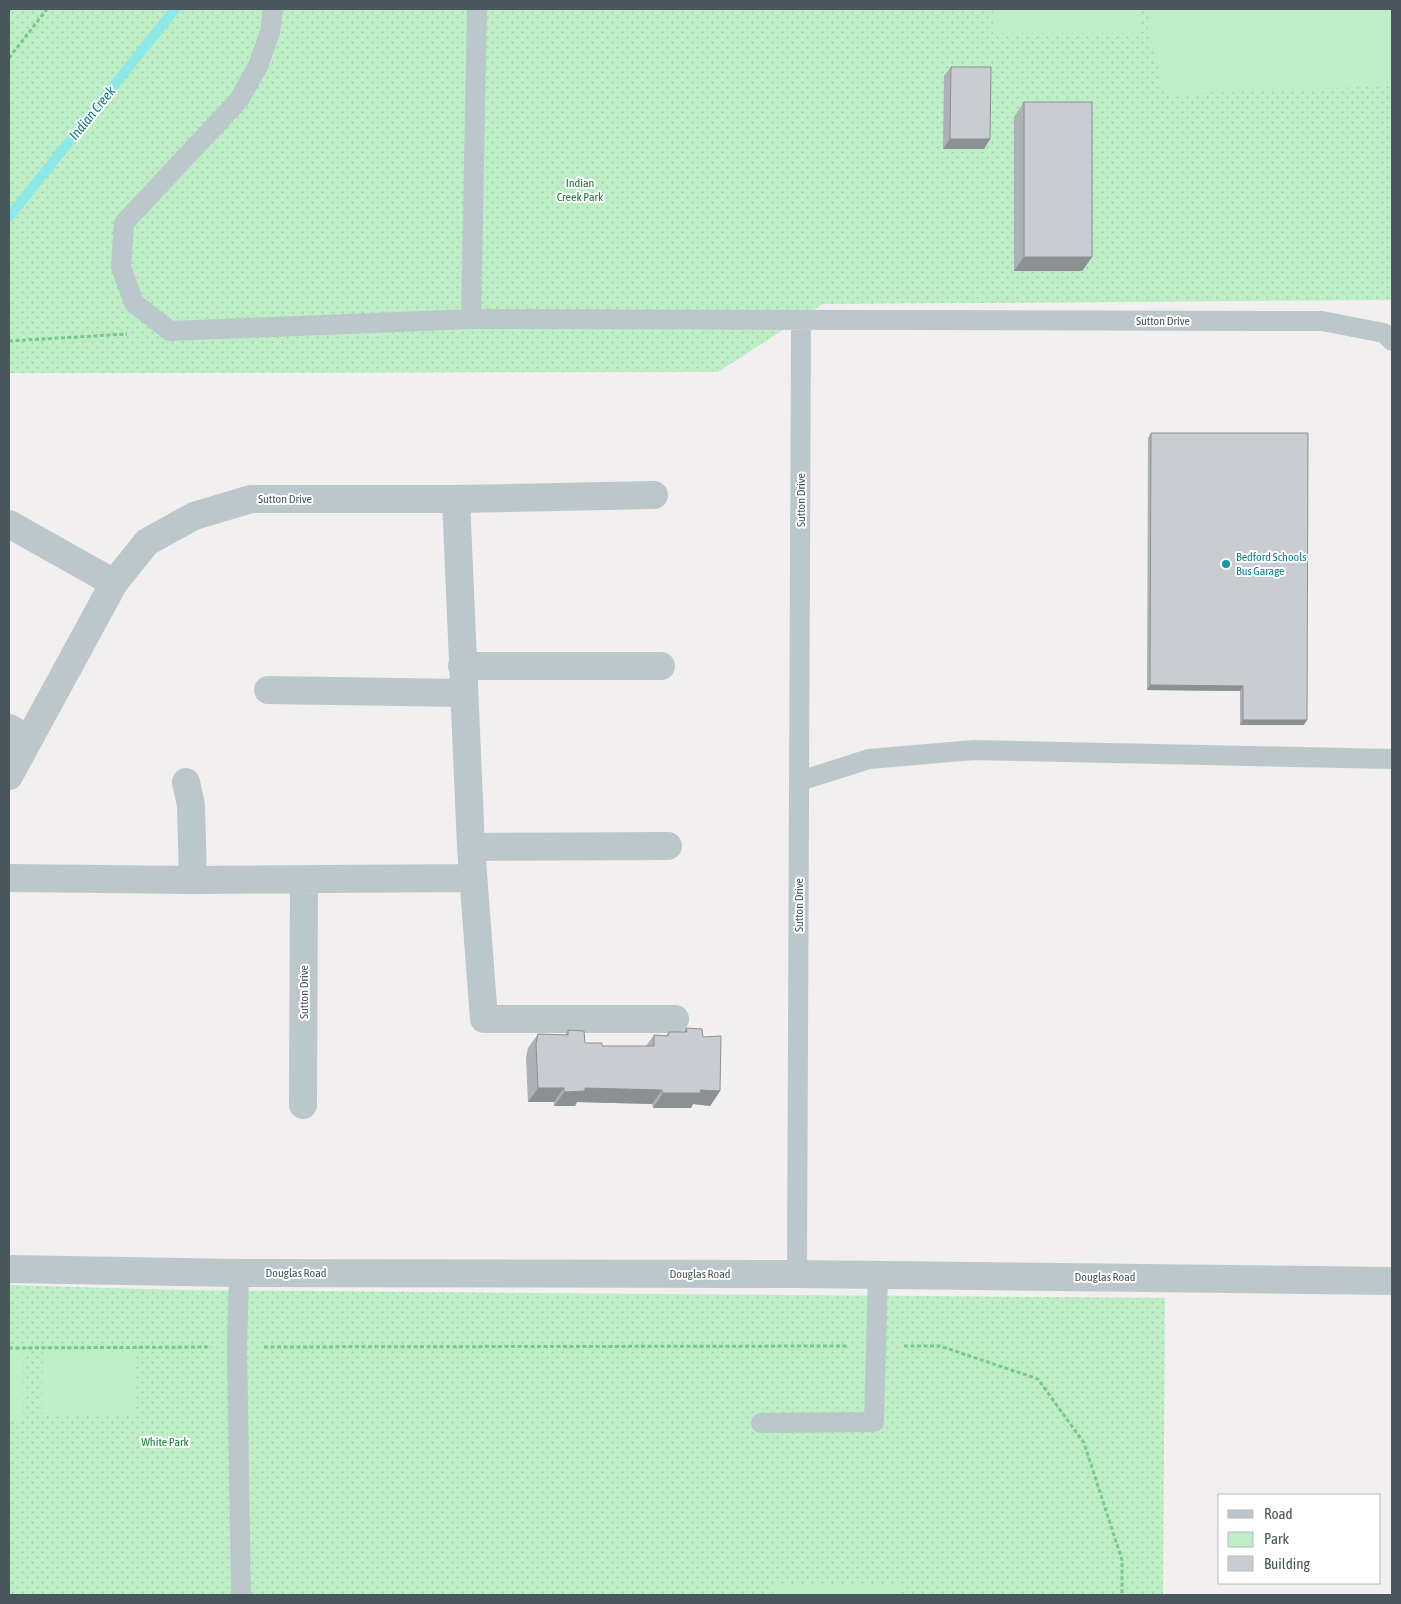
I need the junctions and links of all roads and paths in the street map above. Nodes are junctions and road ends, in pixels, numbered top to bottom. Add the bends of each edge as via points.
1 (47, 9) edge
2 (273, 9) edge
3 (477, 9) edge
4 (9, 58) edge
5 (471, 319) junction
6 (802, 321) junction
7 (170, 331) junction
8 (9, 341) edge
9 (1392, 341) edge
10 (654, 495) dead end
11 (456, 499) junction
12 (9, 524) edge
13 (114, 583) junction
14 (462, 666) junction
15 (661, 666) dead end
16 (268, 690) dead end
17 (464, 693) junction
18 (19, 733) edge
19 (1392, 759) edge
20 (9, 776) edge
21 (800, 781) junction
22 (186, 782) dead end
23 (668, 846) dead end
24 (471, 847) junction
25 (9, 878) edge
26 (473, 878) junction
27 (304, 879) junction
28 (193, 880) junction
29 (675, 1019) dead end
30 (303, 1105) dead end
31 (9, 1269) edge
32 (239, 1273) junction
33 (797, 1274) junction
34 (878, 1275) junction
35 (1392, 1281) edge
36 (875, 1346) junction
37 (237, 1347) junction
38 (9, 1348) edge
39 (761, 1423) dead end
40 (241, 1595) edge
41 (1122, 1595) edge

1 - 4 path
2 - 7 lane via 270,32 258,66 239,100 124,223 121,266 134,303
3 - 5 lane
5 - 6 lane
5 - 7 lane
6 - 9 lane, Sutton Drive via 1322,321 1384,333
6 - 21 lane, Sutton Drive
7 - 8 path
10 - 11 street, Sutton Drive
11 - 13 street, Sutton Drive via 250,499 194,516 147,542
11 - 14 street
12 - 13 street
13 - 18 street, Sutton Drive
14 - 15 street
14 - 17 street
16 - 17 street
17 - 24 street
18 - 20 street, Sutton Drive
19 - 21 lane via 974,750 869,759
21 - 33 lane, Sutton Drive
22 - 28 street via 191,805
23 - 24 street
24 - 26 street
25 - 28 street
26 - 27 street
26 - 29 street via 484,1018
27 - 28 street
27 - 30 street, Sutton Drive
31 - 32 street, Douglas Road
32 - 33 street, Douglas Road
32 - 37 lane
33 - 34 street, Douglas Road
34 - 35 street, Douglas Road
34 - 36 lane
36 - 37 path
36 - 39 lane via 874,1422
36 - 41 path via 940,1346 1038,1379 1084,1443 1122,1560
37 - 38 path
37 - 40 lane

